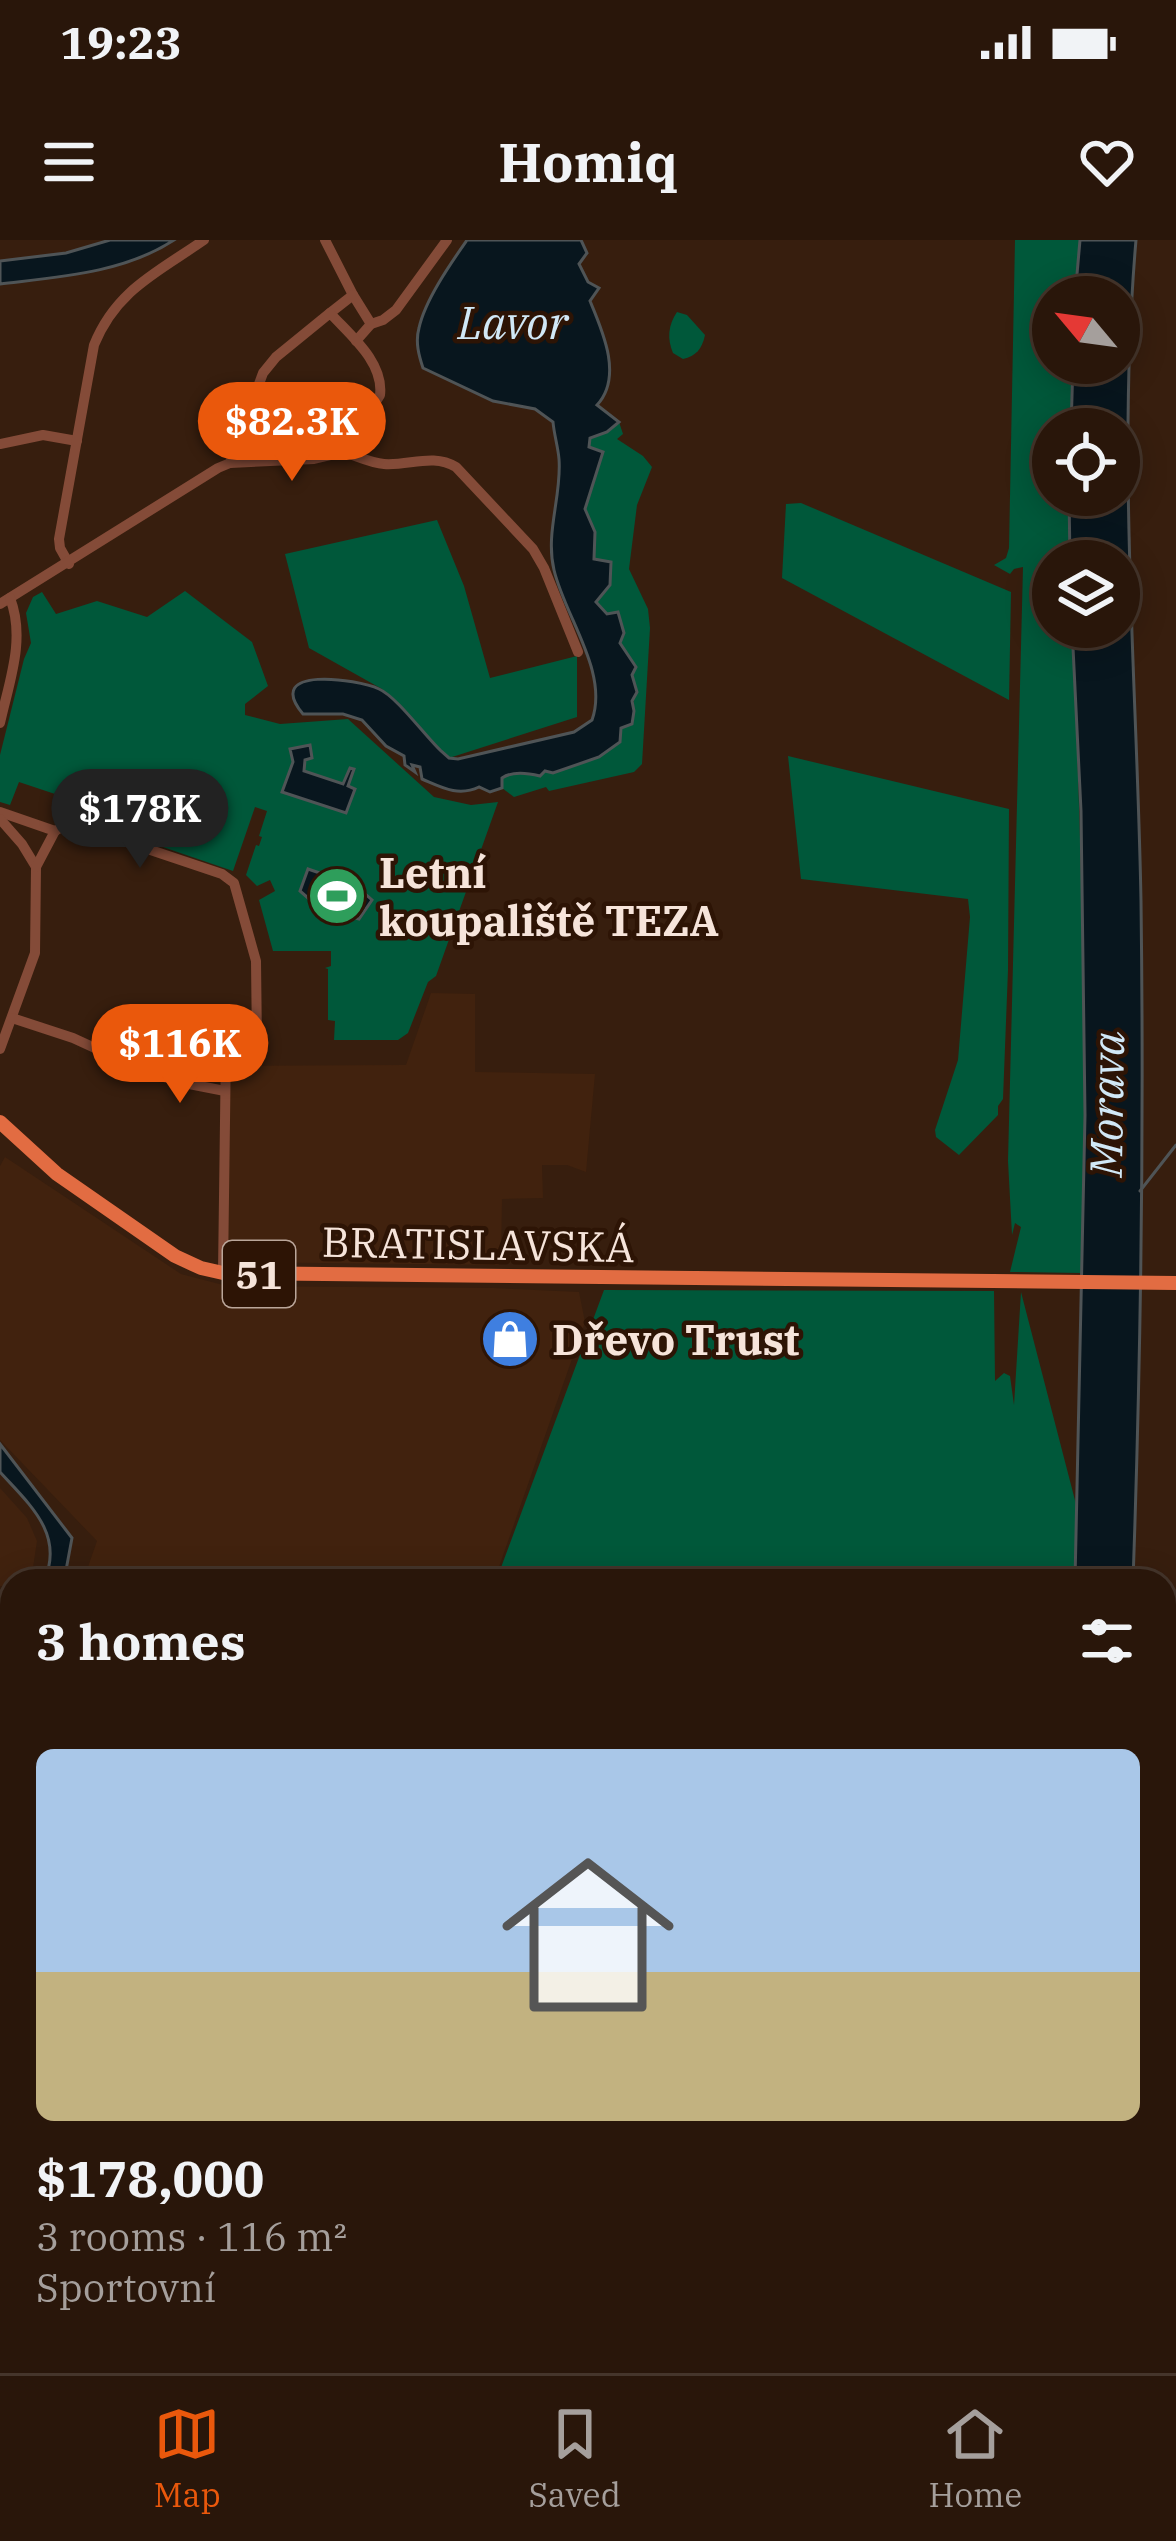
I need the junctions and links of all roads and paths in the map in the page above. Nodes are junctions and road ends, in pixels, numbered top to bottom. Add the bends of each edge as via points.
1 (204, 240) edge
2 (325, 240) edge
3 (448, 240) edge
4 (353, 295) junction
5 (330, 314) junction
6 (371, 324) junction
7 (356, 341) junction
8 (77, 441) junction
9 (0, 444) edge
10 (344, 452) junction
11 (230, 463) junction
12 (69, 564) junction
13 (5, 601) edge
14 (578, 652) dead end
15 (0, 723) edge
16 (0, 815) edge
17 (56, 831) junction
18 (37, 867) junction
19 (12, 1018) junction
20 (0, 1049) edge
21 (225, 1091) junction
22 (0, 1122) edge
23 (223, 1273) junction
24 (1176, 1283) edge

1 - 8 street via 133,290 104,322
2 - 4 street
3 - 6 street via 396,310
4 - 5 street
4 - 6 street
5 - 7 street
5 - 11 street via 263,373
6 - 7 street
7 - 10 street via 380,394
8 - 9 street via 44,435
8 - 12 street via 59,539
10 - 11 street
10 - 14 street via 383,464 434,460 456,467 533,549
11 - 12 street
12 - 13 street
13 - 15 street via 16,619 16,651
16 - 17 street
16 - 18 street
17 - 18 street
17 - 21 street via 80,826 229,878 256,961 257,1044 226,1045
18 - 19 street via 35,953
19 - 20 street
19 - 21 street via 147,1072
21 - 23 street
22 - 23 main road, BRATISLAVSKÁ / 51 via 57,1174 175,1256
23 - 24 main road, BRATISLAVSKÁ / 51

